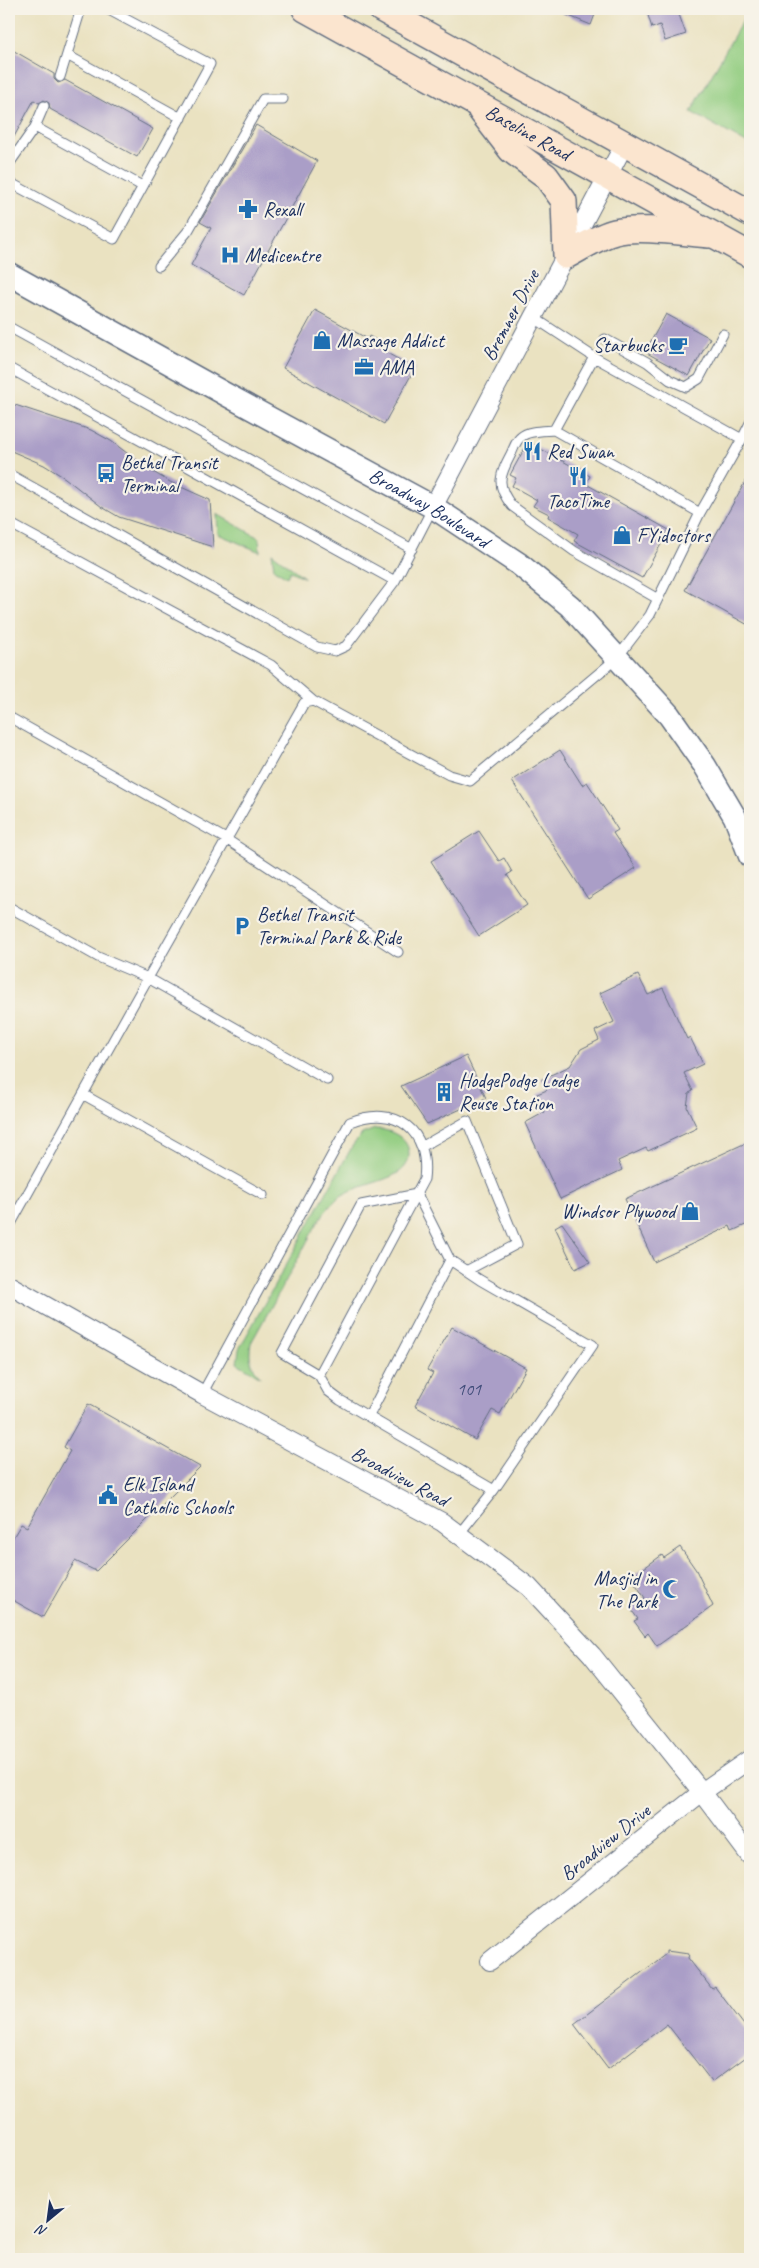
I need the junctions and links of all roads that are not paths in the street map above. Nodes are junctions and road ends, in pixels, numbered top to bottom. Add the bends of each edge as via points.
1 (81, 9) edge
2 (107, 9) edge
3 (305, 9) edge
4 (381, 9) edge
5 (67, 55) junction
6 (60, 77) dead end
7 (283, 100) dead end
8 (475, 103) junction
9 (44, 106) dead end
10 (180, 118) junction
11 (35, 127) junction
12 (625, 143) junction
13 (9, 164) edge
14 (607, 175) junction
15 (9, 182) edge
16 (142, 186) junction
17 (750, 213) edge
18 (715, 236) junction
19 (750, 255) edge
20 (566, 256) junction
21 (159, 266) dead end
22 (9, 274) edge
23 (533, 318) junction
24 (9, 327) edge
25 (724, 334) dead end
26 (605, 339) dead end
27 (594, 357) junction
28 (9, 368) edge
29 (750, 423) edge
30 (554, 430) junction
31 (742, 439) junction
32 (9, 474) edge
33 (433, 507) junction
34 (700, 513) junction
35 (9, 523) edge
36 (412, 549) junction
37 (395, 581) junction
38 (658, 599) junction
39 (617, 658) junction
40 (313, 701) junction
41 (9, 717) edge
42 (226, 840) junction
43 (750, 856) edge
44 (9, 907) edge
45 (398, 952) dead end
46 (148, 978) junction
47 (327, 1080) dead end
48 (84, 1094) junction
49 (423, 1146) junction
50 (417, 1194) junction
51 (263, 1195) dead end
52 (9, 1227) edge
53 (450, 1260) junction
54 (466, 1271) junction
55 (9, 1285) edge
56 (319, 1375) junction
57 (202, 1394) junction
58 (369, 1416) junction
59 (494, 1490) junction
60 (459, 1534) junction
61 (750, 1759) edge
62 (702, 1792) junction
63 (750, 1856) edge
64 (490, 1961) dead end

1 - 5 lane
2 - 10 lane via 210,64
3 - 8 main road, Baseline Road
4 - 12 main road, Baseline Road
5 - 6 lane
5 - 10 lane
7 - 21 lane via 263,99 188,231
8 - 14 main road, Baseline Road
8 - 20 main road via 511,150 546,176 564,201
9 - 11 lane
10 - 16 lane
11 - 13 lane
11 - 16 lane
12 - 14 street, Bremner Drive
12 - 17 main road, Baseline Road
14 - 18 main road, Baseline Road
14 - 20 street, Bremner Drive
15 - 16 lane via 114,239
18 - 19 main road, Baseline Road
18 - 20 main road via 617,231
20 - 23 street, Bremner Drive
22 - 33 street, Broadway Boulevard
23 - 27 lane
23 - 33 street, Bremner Drive
24 - 36 lane
25 - 26 lane via 698,380 686,387
27 - 30 lane
27 - 31 lane
28 - 37 lane
29 - 31 lane
30 - 34 lane
30 - 38 lane via 520,437 501,473 504,497 574,551
31 - 34 lane
32 - 37 lane via 317,647 335,651 346,646
33 - 36 lane
33 - 39 street, Broadway Boulevard via 526,570 570,606
34 - 38 lane
35 - 40 lane via 271,665
36 - 37 lane
38 - 39 lane via 650,615
39 - 40 lane via 470,781 449,775
39 - 43 street, Broadway Boulevard via 668,715 705,766 735,817
40 - 42 lane via 304,703
41 - 42 lane
42 - 45 lane
42 - 46 lane
44 - 46 lane via 98,957
46 - 47 lane
46 - 48 lane
48 - 51 lane
48 - 52 lane
49 - 50 lane via 426,1163 424,1179
49 - 54 lane via 467,1121 518,1244
49 - 57 lane via 414,1131 383,1115 366,1116 350,1122
50 - 53 lane
50 - 56 lane
50 - 56 lane via 361,1205 282,1353
53 - 54 lane
53 - 58 lane
54 - 59 lane via 593,1345
55 - 57 street, Broadview Road
56 - 58 lane via 328,1391
57 - 60 street, Broadview Road
58 - 59 lane
59 - 60 lane
60 - 62 street, Broadview Road via 529,1587 592,1655
61 - 62 street, Broadview Drive
62 - 63 street, Broadview Road
62 - 64 street, Broadview Drive

